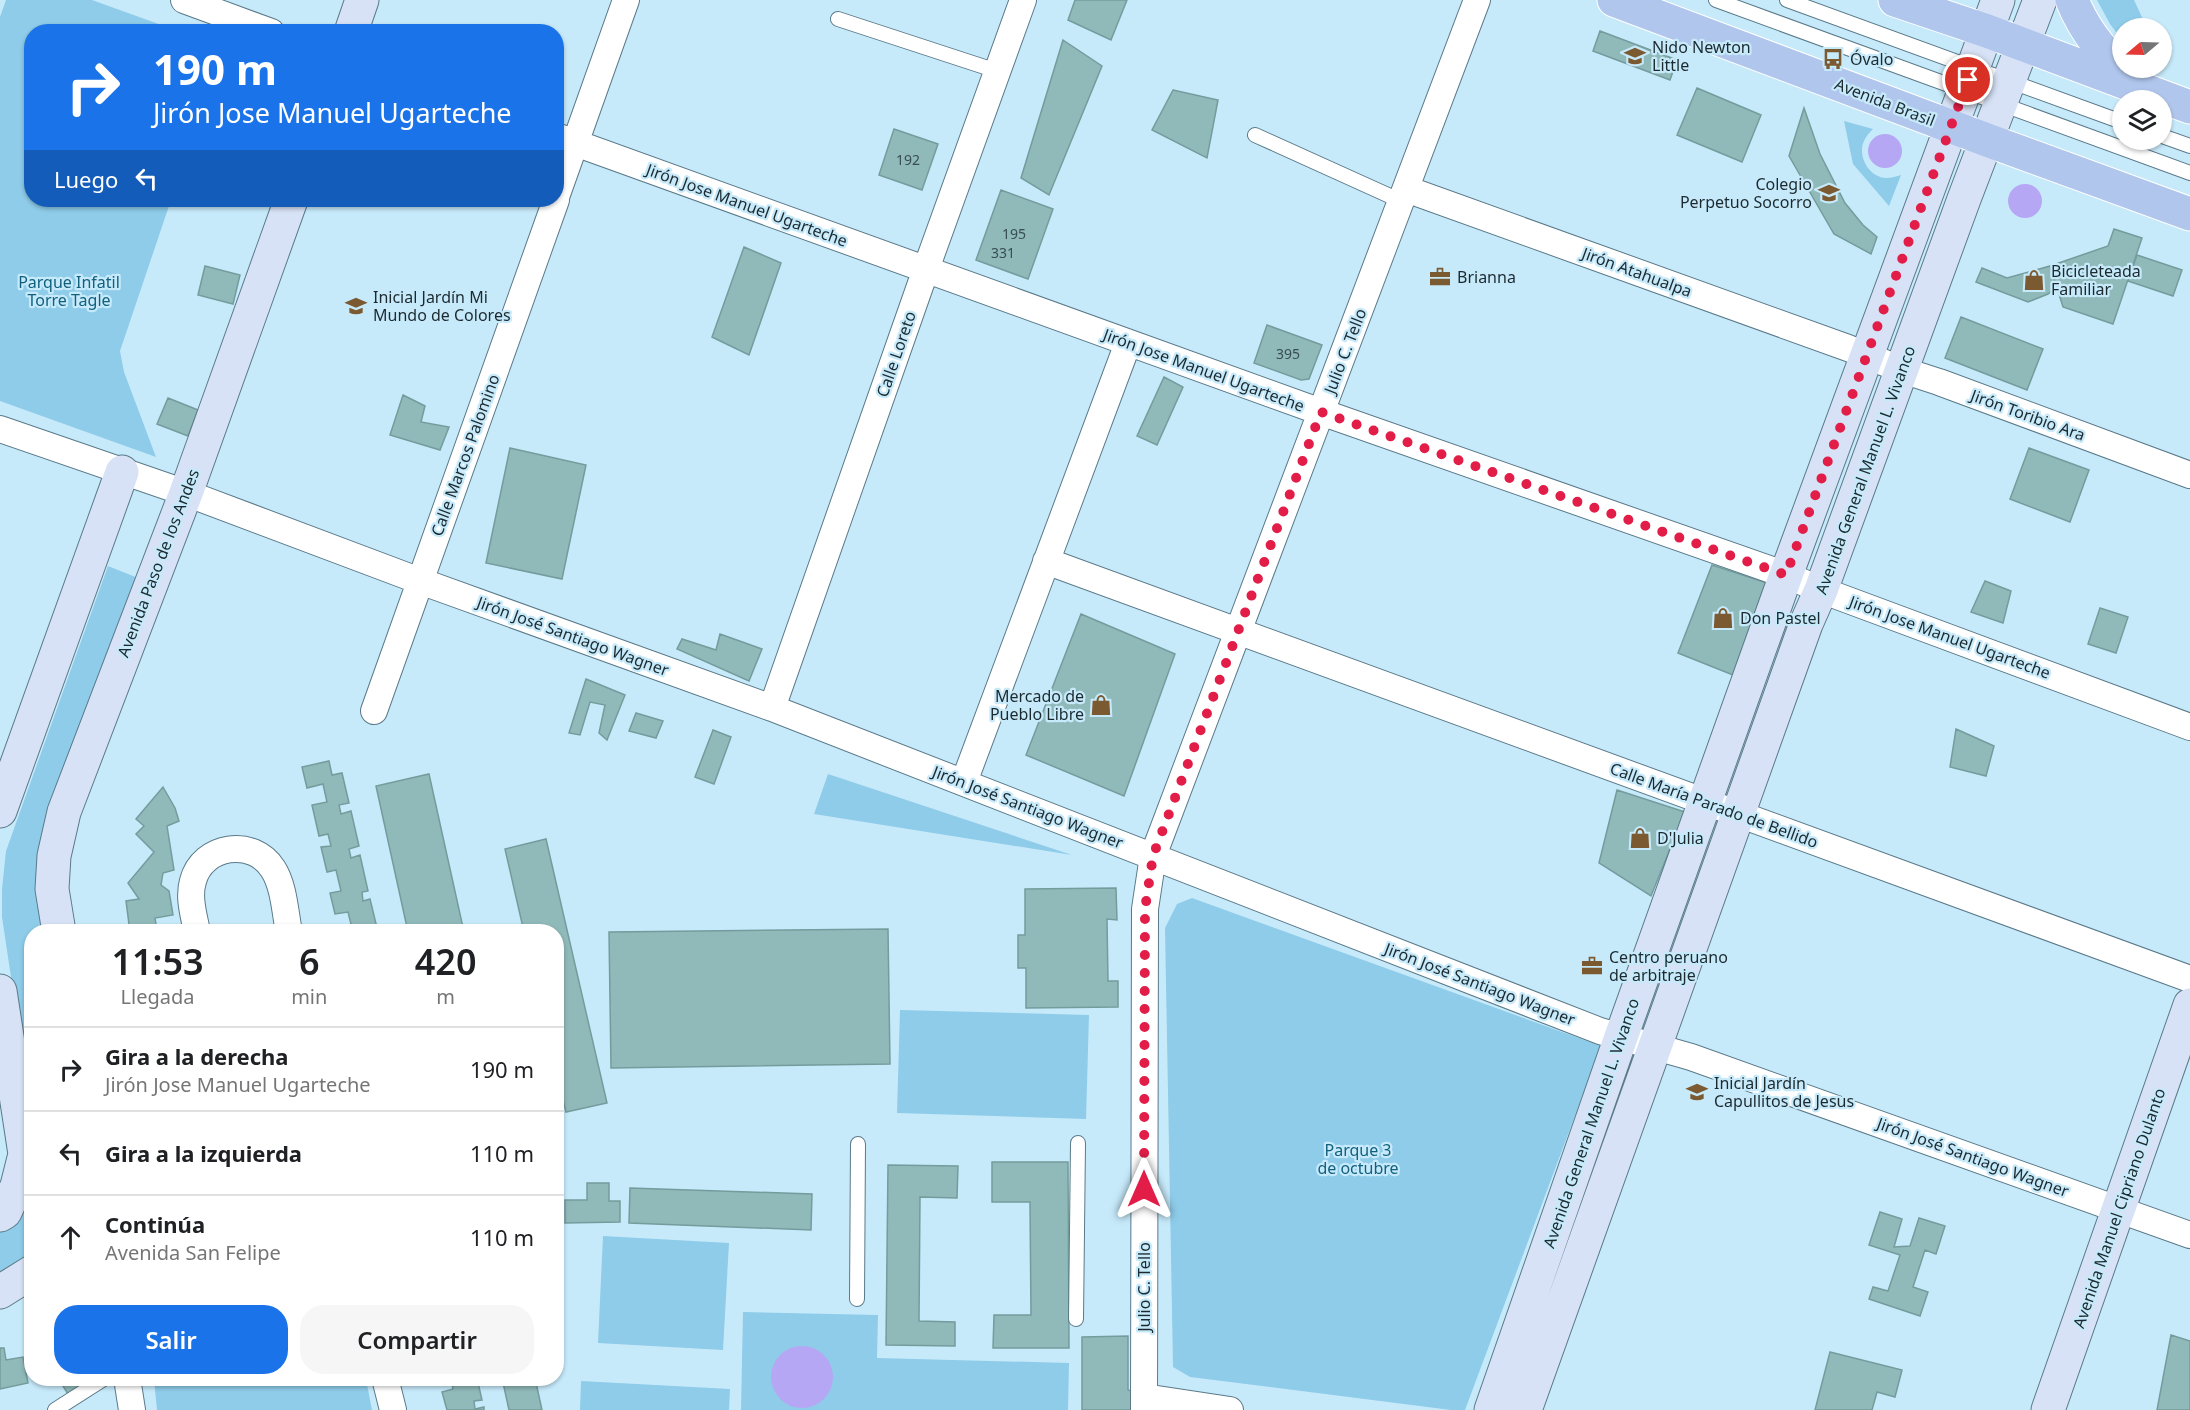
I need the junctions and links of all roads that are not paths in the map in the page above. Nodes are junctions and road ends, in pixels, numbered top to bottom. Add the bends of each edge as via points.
1 (184, 0) edge
2 (362, 0) edge
3 (626, 0) edge
4 (1023, 0) edge
5 (1478, 0) edge
6 (1614, 0) edge
7 (1716, 0) edge
8 (1787, 0) edge
9 (1895, 0) edge
10 (1998, 0) edge
11 (2040, 0) edge
12 (2072, 0) edge
13 (838, 19) dead end
14 (249, 24) edge
15 (354, 24) edge
16 (1987, 31) junction
17 (2023, 44) junction
18 (997, 71) junction
19 (1968, 80) junction
20 (2148, 90) edge
21 (2151, 90) edge
22 (2005, 93) junction
23 (2172, 99) edge
24 (2190, 106) edge
25 (2112, 120) edge
26 (1950, 126) junction
27 (1255, 135) dead end
28 (566, 139) edge
29 (1987, 140) junction
30 (2172, 140) edge
31 (2190, 146) edge
32 (2190, 173) edge
33 (1404, 195) junction
34 (288, 207) edge
35 (553, 207) edge
36 (2190, 214) edge
37 (926, 269) junction
38 (1128, 343) junction
39 (1867, 356) junction
40 (1902, 370) junction
41 (1321, 412) junction
42 (0, 429) edge
43 (122, 472) junction
44 (2190, 475) edge
45 (186, 493) junction
46 (1046, 561) junction
47 (1786, 575) junction
48 (420, 581) junction
49 (1821, 590) junction
50 (1238, 632) junction
51 (772, 708) junction
52 (374, 711) dead end
53 (2190, 727) edge
54 (964, 782) junction
55 (1706, 801) junction
56 (0, 811) edge
57 (1738, 813) junction
58 (1153, 856) junction
59 (58, 924) edge
60 (195, 924) edge
61 (287, 924) edge
62 (2190, 979) edge
63 (0, 991) edge
64 (2190, 1005) edge
65 (1621, 1037) junction
66 (1653, 1047) junction
67 (1078, 1143) dead end
68 (858, 1144) dead end
69 (24, 1147) edge
70 (24, 1158) edge
71 (2119, 1209) junction
72 (0, 1215) edge
73 (2190, 1235) edge
74 (24, 1277) edge
75 (0, 1292) edge
76 (857, 1299) dead end
77 (1077, 1319) dead end
78 (92, 1386) edge
79 (128, 1386) edge
80 (387, 1386) edge
81 (1144, 1404) edge
82 (55, 1410) edge
83 (132, 1410) edge
84 (393, 1410) edge
85 (1230, 1410) edge
86 (1491, 1410) edge
87 (1525, 1410) edge
88 (2048, 1410) edge

1 - 14 street
2 - 15 street
3 - 28 street, Calle Marcos Palomino
4 - 18 street, Calle Loreto
5 - 33 street, Julio C. Tello
6 - 26 main road, Avenida Brasil
7 - 19 lane
8 - 19 lane
9 - 16 main road
10 - 16 street, Avenida General Manuel L. Vivanco
11 - 17 street, Avenida General Manuel L. Vivanco
12 - 21 main road via 2089,33 2105,52 2127,74
13 - 18 lane
16 - 17 main road
16 - 19 street, Avenida General Manuel L. Vivanco
17 - 20 main road
17 - 22 street, Avenida General Manuel L. Vivanco
18 - 37 street, Calle Loreto
19 - 22 lane
19 - 22 lane
19 - 26 street, Avenida General Manuel L. Vivanco
22 - 25 lane
22 - 29 street, Avenida General Manuel L. Vivanco
22 - 32 lane
23 - 24 main road
26 - 29 main road, Avenida Brasil
26 - 39 street, Avenida General Manuel L. Vivanco
27 - 33 lane
28 - 37 street, Jirón Jose Manuel Ugarteche
29 - 36 main road, Avenida Brasil
29 - 40 street, Avenida General Manuel L. Vivanco
30 - 31 lane
33 - 39 street, Jirón Atahualpa
33 - 41 street, Julio C. Tello
34 - 45 street, Avenida Paso de los Andes
35 - 48 street, Calle Marcos Palomino
37 - 38 street, Jirón Jose Manuel Ugarteche
37 - 51 street, Calle Loreto
38 - 41 street, Jirón Jose Manuel Ugarteche
38 - 46 street
39 - 40 street, Jirón Toribio Ara
39 - 47 street, Avenida General Manuel L. Vivanco
40 - 44 street, Jirón Toribio Ara
40 - 49 street, Avenida General Manuel L. Vivanco
41 - 47 street, Jirón Jose Manuel Ugarteche
41 - 50 street, Julio C. Tello
42 - 43 street, Jirón José Santiago Wagner
43 - 45 street, Jirón José Santiago Wagner
43 - 56 street
45 - 48 street, Jirón José Santiago Wagner
45 - 59 street, Avenida Paso de los Andes via 64,812 54,856 52,889
46 - 50 street, Calle María Parado de Bellido
46 - 54 street
47 - 49 street, Jirón Jose Manuel Ugarteche
47 - 55 street, Avenida General Manuel L. Vivanco
48 - 51 street, Jirón José Santiago Wagner
48 - 52 street, Calle Marcos Palomino
49 - 53 street, Jirón Jose Manuel Ugarteche
49 - 57 street, Avenida General Manuel L. Vivanco
50 - 55 street, Calle María Parado de Bellido
50 - 58 street, Julio C. Tello
51 - 54 street, Jirón José Santiago Wagner
54 - 58 street, Jirón José Santiago Wagner
55 - 57 street, Calle María Parado de Bellido
55 - 65 street, Avenida General Manuel L. Vivanco
57 - 62 street, Calle María Parado de Bellido
57 - 66 street, Avenida General Manuel L. Vivanco
58 - 65 street, Jirón José Santiago Wagner
58 - 81 street, Julio C. Tello via 1145,909
60 - 61 street via 190,892 198,868 218,852 242,848 264,858 278,877
63 - 69 street
64 - 71 street, Avenida Manuel Cipriano Dulanto
65 - 66 street, Jirón José Santiago Wagner
65 - 86 street, Avenida General Manuel L. Vivanco
66 - 71 street, Jirón José Santiago Wagner via 1690,1056
66 - 87 street, Avenida General Manuel L. Vivanco
67 - 77 lane
68 - 76 lane
70 - 72 street via 17,1186
71 - 73 street, Jirón José Santiago Wagner
71 - 88 street, Avenida Manuel Cipriano Dulanto
74 - 75 street
78 - 82 lane
79 - 83 street
80 - 84 street
81 - 85 street

